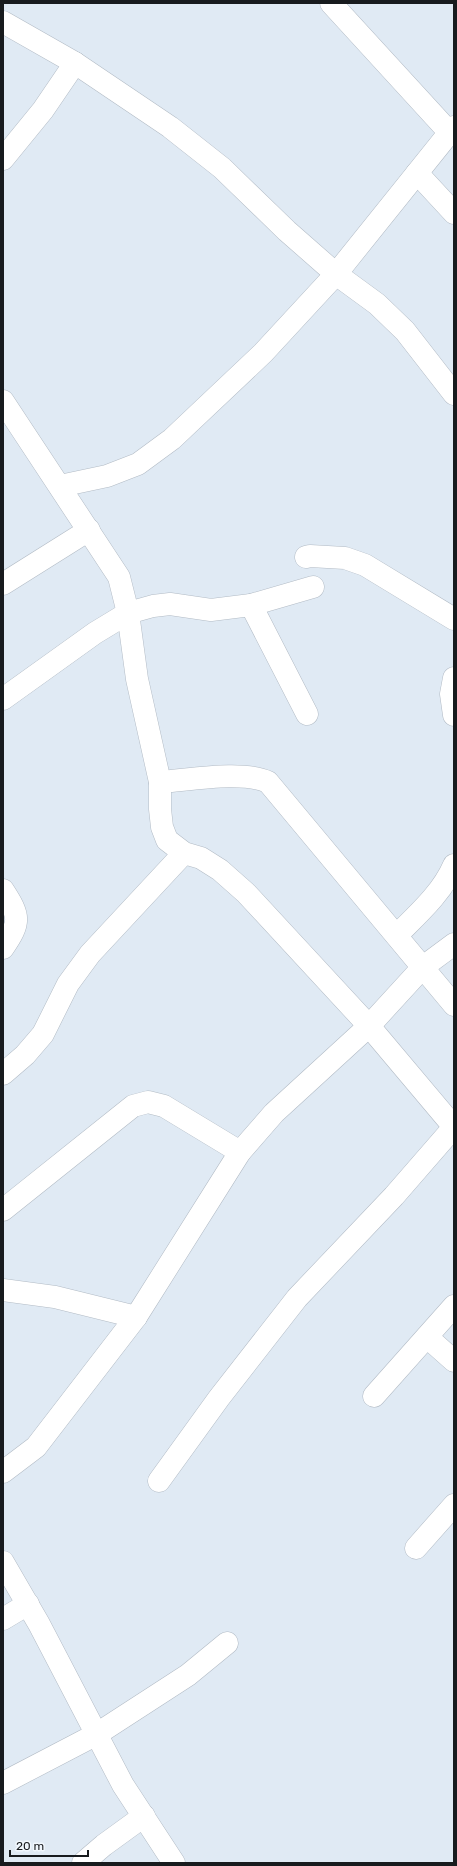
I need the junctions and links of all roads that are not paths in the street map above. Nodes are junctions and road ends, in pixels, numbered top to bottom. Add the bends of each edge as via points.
1 (331, 3) edge
2 (3, 22) edge
3 (75, 63) junction
4 (452, 130) edge
5 (3, 159) edge
6 (417, 173) junction
7 (454, 212) edge
8 (336, 274) junction
9 (454, 394) edge
10 (3, 401) edge
11 (11, 427) edge
12 (60, 486) junction
13 (89, 530) junction
14 (306, 557) dead end
15 (3, 584) edge
16 (313, 587) dead end
17 (251, 605) junction
18 (128, 614) junction
19 (454, 619) edge
20 (454, 678) edge
21 (3, 699) edge
22 (307, 714) dead end
23 (454, 715) edge
24 (160, 782) junction
25 (184, 853) junction
26 (454, 865) edge
27 (3, 890) edge
28 (397, 935) junction
29 (454, 944) edge
30 (3, 948) edge
31 (423, 967) junction
32 (454, 1005) edge
33 (369, 1026) junction
34 (3, 1074) edge
35 (454, 1127) edge
36 (240, 1152) junction
37 (3, 1210) edge
38 (3, 1290) edge
39 (454, 1306) edge
40 (136, 1317) junction
41 (427, 1337) junction
42 (454, 1361) edge
43 (374, 1396) dead end
44 (3, 1472) edge
45 (159, 1481) dead end
46 (454, 1505) edge
47 (416, 1548) dead end
48 (3, 1562) edge
49 (28, 1604) junction
50 (3, 1619) edge
51 (227, 1643) dead end
52 (97, 1734) junction
53 (3, 1783) edge
54 (144, 1816) junction
55 (83, 1863) edge
56 (174, 1863) edge

1 - 4 street
2 - 3 street
3 - 5 street via 43,110
3 - 8 street via 170,127 222,168
4 - 6 street
6 - 7 street
6 - 8 street
8 - 9 street via 378,304 405,331
8 - 12 street via 263,353 172,439 138,464 107,476
10 - 11 street
11 - 12 street
12 - 13 street
13 - 15 street
13 - 18 street via 119,577
14 - 19 street via 344,558 365,565
16 - 17 street
17 - 18 street via 211,610 170,604
17 - 22 street
18 - 21 street via 95,633
18 - 24 street via 137,679
20 - 23 street via 450,694
24 - 25 street via 162,827 167,840
24 - 28 street via 236,776 268,782
25 - 33 street via 201,858 220,870 246,893
25 - 34 street via 90,954 68,984 43,1034
26 - 28 street via 450,875 429,903
27 - 30 street via 12,904 18,921
28 - 31 street
29 - 31 street
31 - 32 street
31 - 33 street
33 - 35 street
33 - 36 street via 274,1113
35 - 45 street via 394,1196 297,1298 219,1398
36 - 37 street via 164,1106 148,1102 133,1106
36 - 40 street
38 - 40 street via 55,1297
39 - 41 street
40 - 44 street via 36,1447
41 - 42 street
41 - 43 street
46 - 47 street
48 - 49 street
49 - 50 street
49 - 52 street
51 - 52 street via 188,1674
52 - 53 street
52 - 54 street via 123,1785
54 - 55 street
54 - 56 street

